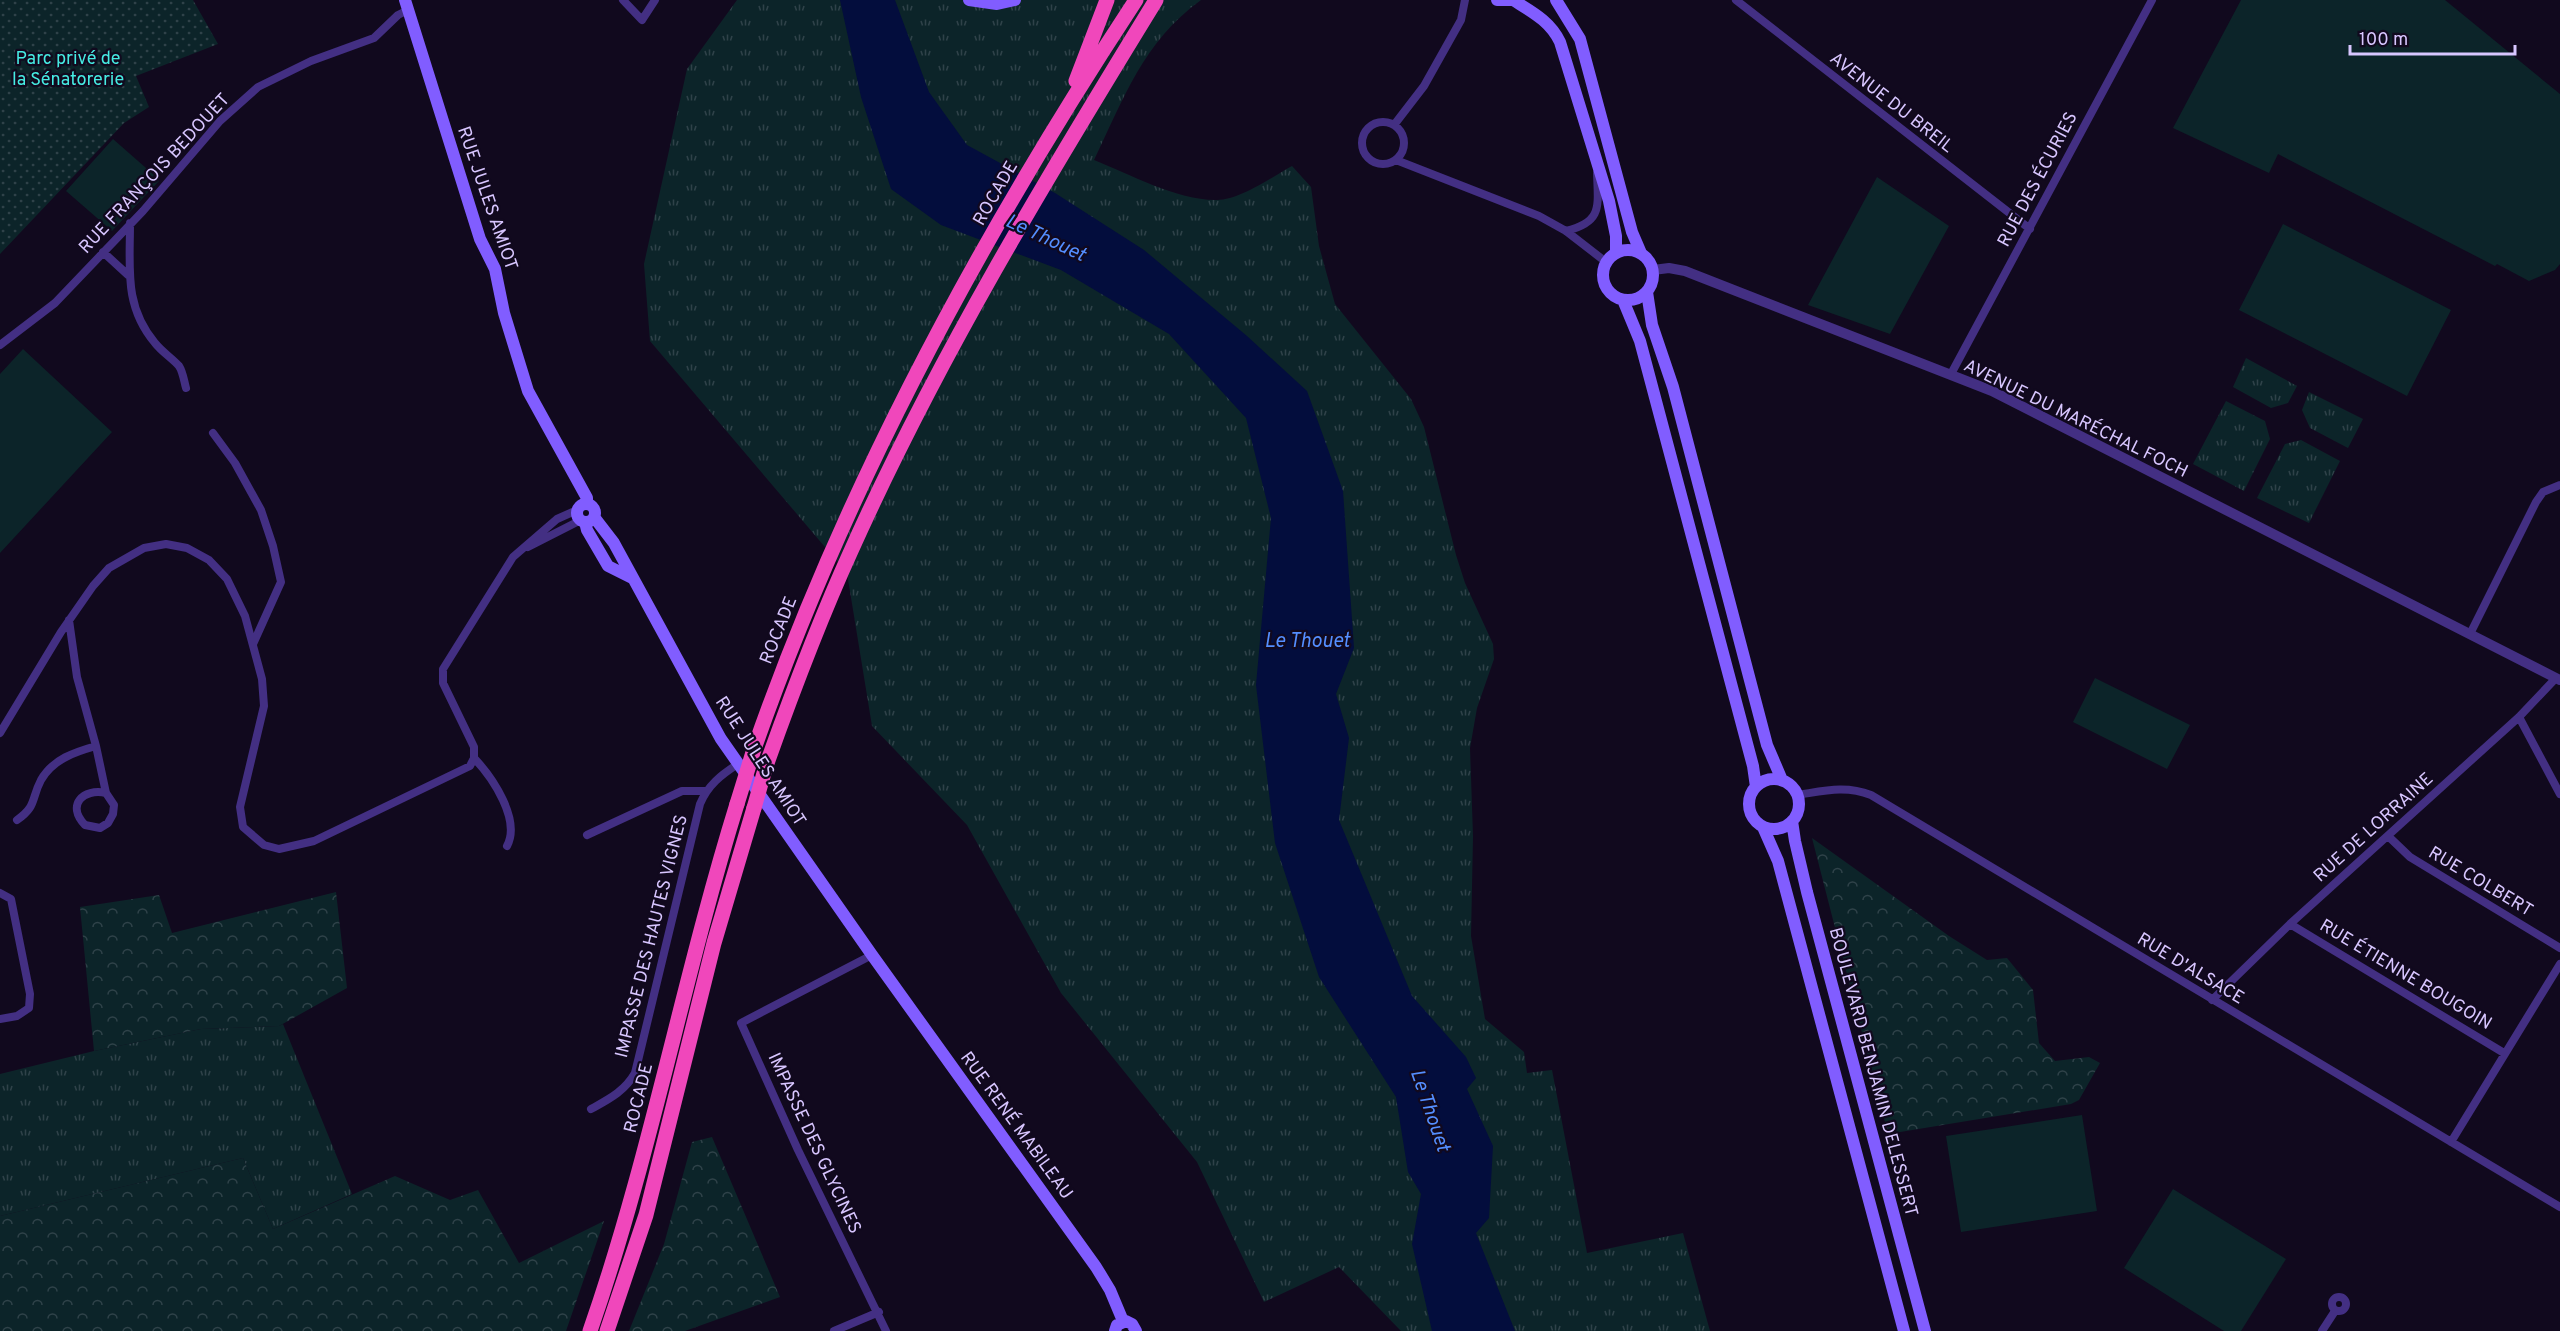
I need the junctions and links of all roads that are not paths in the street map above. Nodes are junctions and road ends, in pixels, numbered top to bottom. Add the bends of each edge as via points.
1 (623, 0) edge
2 (655, 0) edge
3 (969, 0) edge
4 (1015, 0) edge
5 (1107, 0) edge
6 (1136, 0) edge
7 (1156, 0) edge
8 (1465, 0) edge
9 (1497, 0) edge
10 (1512, 0) edge
11 (1556, 0) edge
12 (1736, 0) edge
13 (2152, 0) edge
14 (407, 5) edge
15 (1062, 117) junction
16 (1394, 125) junction
17 (1596, 155) junction
18 (1396, 160) junction
19 (130, 223) junction
20 (2030, 229) junction
21 (1566, 231) junction
22 (103, 252) junction
23 (1616, 252) junction
24 (1641, 253) junction
25 (1605, 262) junction
26 (1653, 270) junction
27 (128, 275) junction
28 (1647, 292) junction
29 (1623, 300) junction
30 (0, 345) edge
31 (1951, 374) junction
32 (186, 388) dead end
33 (213, 433) dead end
34 (2558, 485) edge
35 (585, 515) junction
36 (522, 549) junction
37 (69, 620) junction
38 (2470, 634) junction
39 (253, 644) junction
40 (2558, 679) edge
41 (2519, 717) junction
42 (0, 733) edge
43 (96, 746) junction
44 (474, 758) junction
45 (738, 764) junction
46 (1782, 780) junction
47 (1755, 787) junction
48 (706, 790) junction
49 (106, 793) junction
50 (2560, 794) edge
51 (1797, 795) junction
52 (17, 820) dead end
53 (1792, 821) junction
54 (1763, 827) junction
55 (587, 835) dead end
56 (2388, 836) junction
57 (507, 846) dead end
58 (0, 892) edge
59 (2290, 924) junction
60 (2560, 948) edge
61 (872, 955) junction
62 (2560, 964) edge
63 (2212, 1000) junction
64 (0, 1019) edge
65 (2504, 1053) junction
66 (591, 1109) dead end
67 (2451, 1142) junction
68 (2560, 1207) edge
69 (2335, 1311) dead end
70 (879, 1312) junction
71 (1119, 1326) edge
72 (590, 1331) edge
73 (607, 1331) edge
74 (834, 1331) edge
75 (886, 1331) edge
76 (1136, 1331) edge
77 (1905, 1331) edge
78 (1925, 1331) edge
79 (2322, 1331) edge

1 - 2 street via 642,20
3 - 4 main road via 997,4
5 - 15 highway
6 - 15 highway, ROCADE
7 - 73 highway, bridge via 1067,146 943,366 837,581 766,766 707,972 646,1215
8 - 16 street via 1461,20 1432,72
9 - 10 main road
10 - 17 main road via 1544,19 1555,32
11 - 24 main road via 1580,39
12 - 20 street, AVENUE DU BREIL
13 - 20 street, RUE DES ÉCURIES
14 - 19 street, RUE FRANÇOIS BEDOUET via 374,38 318,58 258,87 227,114
14 - 35 main road, RUE JULES AMIOT via 480,238 495,269 528,391 587,498
15 - 72 highway, ROCADE, bridge via 926,357 864,482 794,641 737,804 698,939 638,1179
16 - 18 street via 1402,133 1404,143
16 - 18 street via 1374,123 1365,130 1361,142 1364,154 1372,162 1386,164
17 - 21 street via 1595,214 1585,225
17 - 23 main road via 1613,222
18 - 21 street via 1539,216
19 - 22 street, RUE FRANÇOIS BEDOUET
19 - 27 street
20 - 31 street, RUE DES ÉCURIES
21 - 25 street
22 - 27 street
22 - 30 street, RUE FRANÇOIS BEDOUET via 55,303
23 - 24 main road
23 - 25 main road
24 - 26 main road
25 - 29 main road via 1605,286
26 - 28 main road via 1653,282
26 - 31 street, AVENUE DU MARÉCHAL FOCH via 1685,271
27 - 32 street via 137,317 155,344 180,367
28 - 29 main road
28 - 46 main road via 1652,326 1673,387 1767,745
29 - 47 main road via 1640,341 1754,766
31 - 38 street, AVENUE DU MARÉCHAL FOCH via 2033,411
33 - 39 street via 261,510 281,582
34 - 38 street via 2543,492 2536,502
35 - 36 street via 538,544
35 - 36 street via 557,519
35 - 45 main road, RUE JULES AMIOT via 614,543
36 - 44 street via 507,565 443,669 443,683 474,747
37 - 39 street via 109,568 144,548 166,544 187,548 209,560 227,579 245,615
37 - 42 street
37 - 43 street via 77,677
38 - 40 street, AVENUE DU MARÉCHAL FOCH
39 - 44 street via 264,706 240,807 243,827 264,846 279,849 314,841 470,766
40 - 41 street, RUE DE LORRAINE
41 - 50 street
41 - 56 street, RUE DE LORRAINE
43 - 49 street
43 - 52 street via 68,754 52,767 42,780 30,811
44 - 57 street via 492,777 512,824
45 - 48 street
45 - 61 main road, RUE JULES AMIOT
46 - 47 main road via 1768,780
46 - 51 main road
47 - 54 main road via 1749,808
48 - 55 street via 682,791
48 - 66 street, IMPASSE DES HAUTES VIGNES via 635,1073 628,1085
49 - 49 street via 94,790 82,796 77,812 85,825 100,828 114,814 114,805
51 - 53 main road via 1798,809
51 - 63 street, RUE D'ALSACE via 1831,788 1856,789 1871,795
53 - 54 main road via 1779,829
53 - 78 main road, BOULEVARD BENJAMIN DELESSERT via 1800,865
54 - 77 main road, BOULEVARD BENJAMIN DELESSERT via 1778,861
56 - 59 street, RUE DE LORRAINE
56 - 60 street, RUE COLBERT via 2410,857
58 - 64 street via 11,899 30,994 29,1008 17,1016
59 - 63 street, RUE DE LORRAINE
59 - 65 street, RUE ÉTIENNE BOUGOIN
61 - 70 street, IMPASSE DES GLYCINES via 741,1023
61 - 71 main road, RUE RENÉ MABILEAU via 1096,1267 1110,1290
62 - 65 street
63 - 67 street, RUE D'ALSACE
65 - 67 street
67 - 68 street, RUE D'ALSACE
69 - 79 street
70 - 74 street
70 - 75 street, IMPASSE DES GLYCINES
71 - 76 main road via 1132,1324

